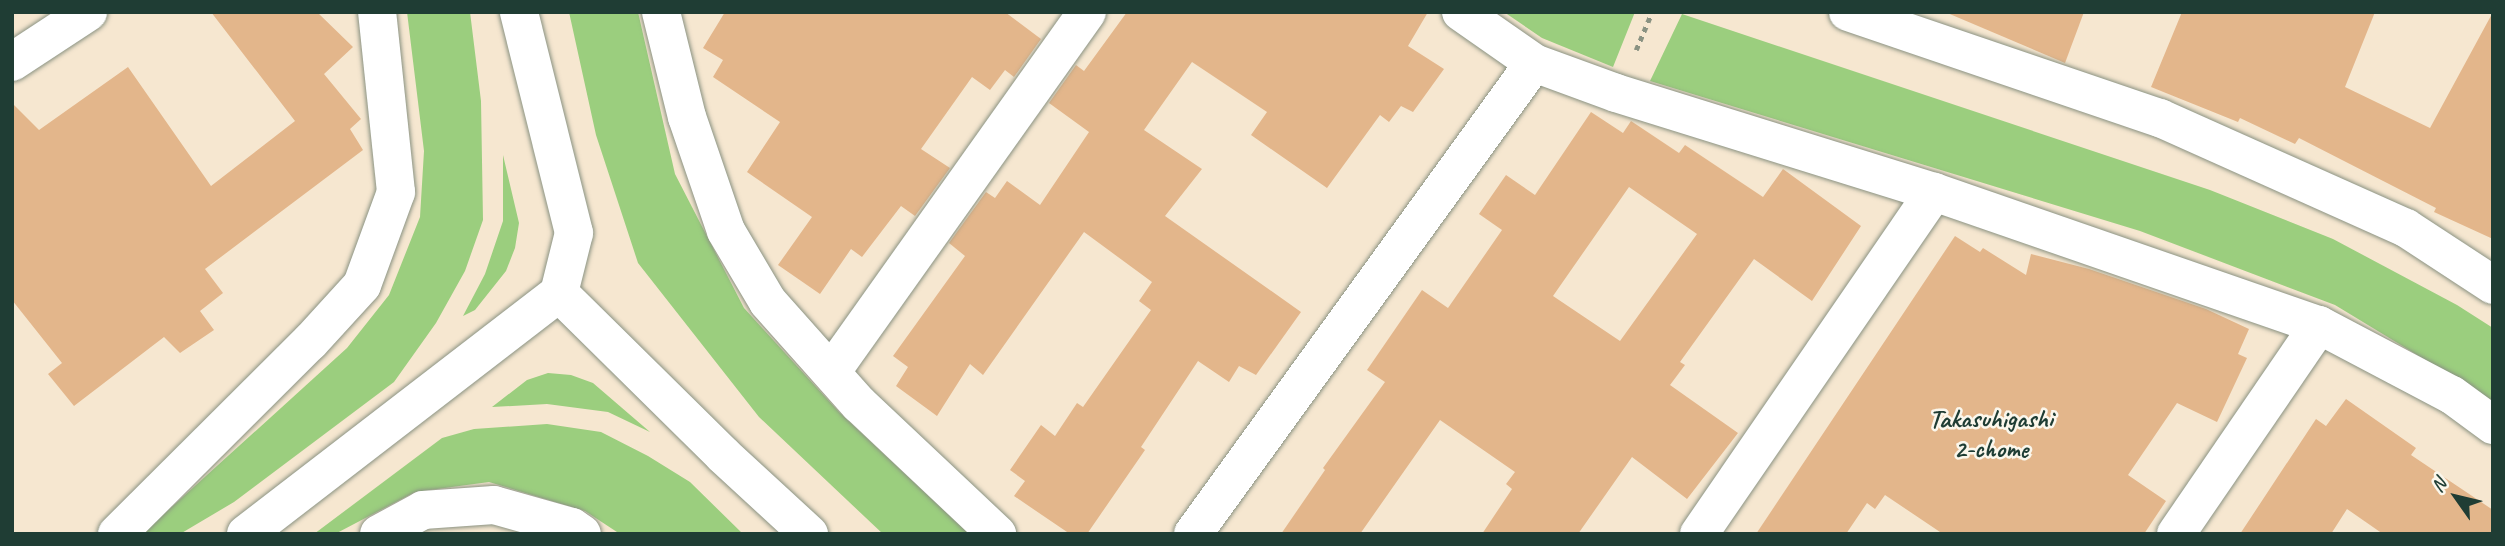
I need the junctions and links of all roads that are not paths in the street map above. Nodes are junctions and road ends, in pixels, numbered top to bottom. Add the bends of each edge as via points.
1 (88, 12) edge
2 (377, 12) edge
3 (519, 12) edge
4 (661, 12) edge
5 (1087, 12) edge
6 (1461, 12) edge
7 (1848, 12) edge
8 (12, 62) edge
9 (1534, 63) junction
10 (1934, 192) junction
11 (2493, 285) edge
12 (559, 293) junction
13 (2319, 325) junction
14 (832, 371) junction
15 (2493, 425) edge
16 (494, 519) edge
17 (117, 534) edge
18 (246, 534) edge
19 (379, 534) edge
20 (582, 534) edge
21 (809, 534) edge
22 (997, 534) edge
23 (1193, 534) edge
24 (1699, 534) edge
25 (2176, 534) edge

1 - 8 street
2 - 17 street via 396,191 362,285
3 - 12 street via 575,233
4 - 14 street via 687,117 726,231 768,302
5 - 14 street
6 - 9 street
7 - 11 street via 2160,118 2406,228
9 - 10 street
9 - 23 street
10 - 13 street
10 - 24 street
12 - 18 street
12 - 21 street
13 - 15 street via 2452,395
13 - 25 street
14 - 22 street via 859,404
16 - 19 street via 423,510
16 - 20 street via 572,527

